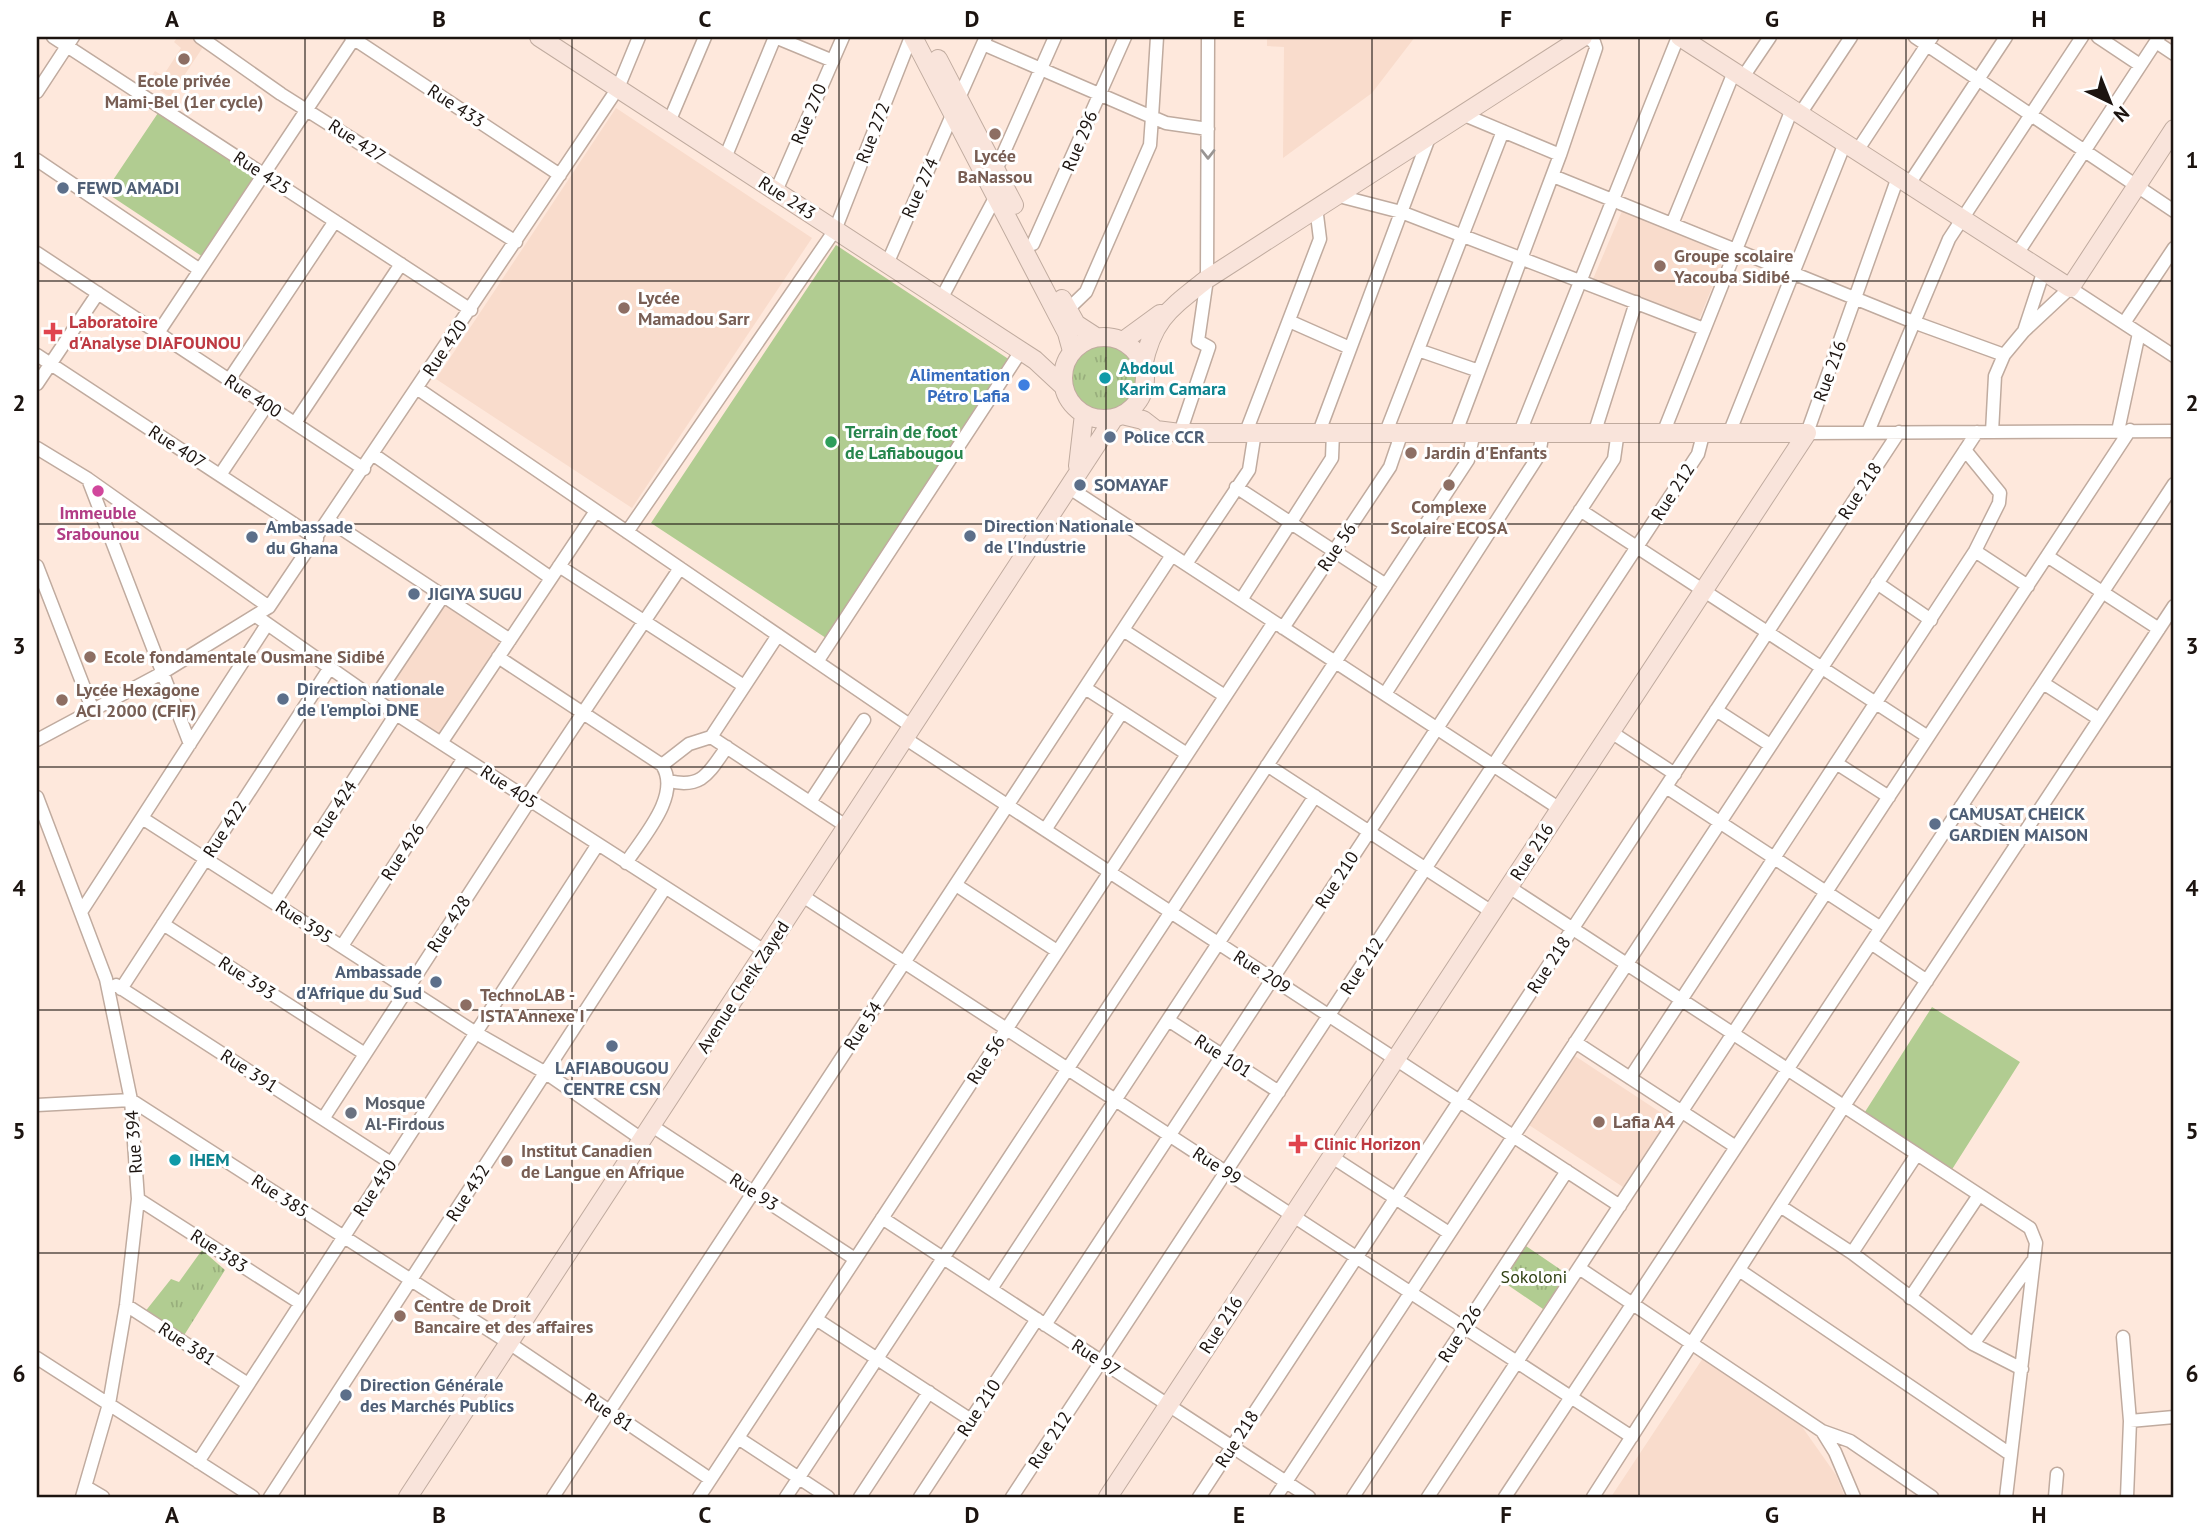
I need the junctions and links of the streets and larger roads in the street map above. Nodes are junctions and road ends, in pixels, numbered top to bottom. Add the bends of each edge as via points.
1 (53, 37) edge
2 (200, 37) edge
3 (354, 37) edge
4 (639, 37) edge
5 (705, 37) edge
6 (775, 37) edge
7 (843, 37) edge
8 (912, 37) edge
9 (926, 37) edge
10 (1055, 37) edge
11 (1125, 37) edge
12 (1157, 37) edge
13 (1208, 37) edge
14 (1584, 37) edge
15 (1770, 37) edge
16 (1851, 37) edge
17 (1914, 37) edge
18 (2006, 37) edge
19 (2082, 37) edge
20 (2098, 37) edge
21 (1686, 39) edge
22 (2157, 39) edge
23 (550, 40) edge
24 (70, 41) edge
25 (985, 41) edge
26 (1930, 41) edge
27 (2174, 54) edge
28 (832, 61) junction
29 (2140, 65) junction
30 (1041, 69) junction
31 (1739, 74) junction
32 (1978, 79) junction
33 (618, 88) junction
34 (37, 92) edge
35 (1100, 94) junction
36 (956, 106) junction
37 (307, 109) junction
38 (1796, 111) junction
39 (1462, 114) junction
40 (2031, 114) junction
41 (1152, 117) junction
42 (669, 122) junction
43 (1208, 129) junction
44 (2174, 130) edge
45 (1503, 131) junction
46 (1430, 135) junction
47 (1851, 147) junction
48 (2085, 151) junction
49 (1560, 155) junction
50 (725, 158) junction
51 (37, 160) edge
52 (264, 174) junction
53 (991, 174) junction
54 (560, 175) junction
55 (1553, 176) junction
56 (1904, 181) junction
57 (2137, 186) junction
58 (776, 191) junction
59 (1335, 195) junction
60 (996, 196) junction
61 (1614, 201) junction
62 (1316, 207) junction
63 (2174, 211) edge
64 (1401, 212) junction
65 (1962, 218) junction
66 (335, 221) junction
67 (1672, 224) junction
68 (835, 230) junction
69 (1462, 235) junction
70 (516, 242) junction
71 (1033, 244) junction
72 (2174, 248) edge
73 (1736, 250) junction
74 (37, 253) edge
75 (2017, 254) junction
76 (1522, 257) junction
77 (401, 264) junction
78 (887, 264) junction
79 (200, 270) junction
80 (2044, 270) junction
81 (1793, 273) junction
82 (1581, 281) junction
83 (1202, 284) junction
84 (2070, 288) junction
85 (98, 293) junction
86 (1855, 298) junction
87 (941, 299) junction
88 (1636, 302) junction
89 (471, 310) junction
90 (1064, 314) junction
91 (1289, 321) junction
92 (1916, 323) junction
93 (2124, 323) junction
94 (1704, 330) junction
95 (2024, 331) junction
96 (158, 333) junction
97 (2139, 333) junction
98 (1096, 337) junction
99 (1123, 341) junction
100 (1350, 348) junction
101 (1418, 350) junction
102 (1071, 353) junction
103 (37, 355) edge
104 (2004, 355) junction
105 (1028, 356) junction
106 (2174, 356) edge
107 (51, 364) junction
108 (1143, 366) junction
109 (1479, 371) junction
110 (229, 380) junction
111 (37, 384) edge
112 (1063, 386) junction
113 (418, 389) junction
114 (1138, 401) junction
115 (267, 405) junction
116 (1084, 414) junction
117 (1118, 416) junction
118 (1143, 420) junction
119 (295, 424) junction
120 (2124, 430) junction
121 (1542, 431) junction
122 (1595, 431) junction
123 (1618, 431) junction
124 (1664, 431) junction
125 (1704, 431) junction
126 (1730, 431) junction
127 (2174, 431) edge
128 (1250, 432) junction
129 (1326, 432) junction
130 (1394, 432) junction
131 (1465, 432) junction
132 (1520, 432) junction
133 (1868, 432) junction
134 (1899, 432) junction
135 (1978, 432) junction
136 (1992, 432) junction
137 (1181, 433) junction
138 (1807, 433) junction
139 (37, 448) edge
140 (1965, 450) junction
141 (374, 455) junction
142 (364, 469) junction
143 (220, 475) junction
144 (88, 479) junction
145 (1072, 481) junction
146 (2174, 484) edge
147 (1236, 487) junction
148 (596, 510) junction
149 (1580, 510) junction
150 (330, 521) junction
151 (1290, 522) junction
152 (627, 532) junction
153 (317, 539) junction
154 (1637, 547) junction
155 (1334, 551) junction
156 (1975, 551) junction
157 (1172, 555) junction
158 (2047, 556) junction
159 (1186, 564) junction
160 (37, 566) edge
161 (559, 566) junction
162 (680, 568) junction
163 (551, 578) junction
164 (1877, 583) junction
165 (1386, 585) junction
166 (2028, 586) junction
167 (1704, 591) junction
168 (2103, 592) junction
169 (443, 596) junction
170 (1241, 600) junction
171 (2174, 606) edge
172 (270, 607) junction
173 (256, 616) junction
174 (1931, 620) junction
175 (644, 621) junction
176 (1279, 625) junction
177 (266, 626) junction
178 (2159, 629) junction
179 (1123, 630) junction
180 (1768, 632) junction
181 (778, 635) junction
182 (510, 640) junction
183 (498, 657) junction
184 (817, 662) junction
185 (1335, 662) junction
186 (1821, 668) junction
187 (329, 669) junction
188 (162, 673) junction
189 (2043, 682) junction
190 (744, 687) junction
191 (1085, 688) junction
192 (1385, 694) junction
193 (1225, 696) junction
194 (374, 699) junction
195 (1876, 703) junction
196 (92, 708) junction
197 (1716, 710) junction
198 (1122, 712) junction
199 (583, 713) junction
200 (396, 714) junction
201 (2099, 719) junction
202 (864, 720) dead end
203 (1437, 728) junction
204 (907, 732) junction
205 (1611, 732) junction
206 (711, 737) junction
207 (1928, 737) junction
208 (37, 740) edge
209 (441, 743) junction
210 (190, 744) junction
211 (1770, 745) junction
212 (727, 747) junction
213 (1187, 754) junction
214 (464, 758) junction
215 (1836, 763) junction
216 (662, 765) junction
217 (1268, 765) junction
218 (1494, 765) junction
219 (1675, 774) junction
220 (669, 782) junction
221 (1666, 788) junction
222 (1315, 796) junction
223 (37, 797) edge
224 (1889, 797) junction
225 (528, 799) junction
226 (810, 802) junction
227 (1008, 806) junction
228 (1961, 806) junction
229 (1560, 809) junction
230 (142, 818) junction
231 (1720, 822) junction
232 (846, 826) junction
233 (1045, 830) junction
234 (1369, 832) junction
235 (2018, 843) junction
236 (598, 844) junction
237 (1774, 858) junction
238 (206, 859) junction
239 (626, 863) junction
240 (1426, 869) junction
241 (1110, 872) junction
242 (956, 885) junction
243 (1509, 887) junction
244 (665, 888) junction
245 (1826, 892) junction
246 (801, 895) junction
247 (274, 903) junction
248 (82, 912) junction
249 (1171, 912) junction
250 (1492, 912) junction
251 (163, 924) junction
252 (1881, 928) junction
253 (1572, 929) junction
254 (1218, 943) junction
255 (1871, 943) junction
256 (342, 946) junction
257 (1058, 951) junction
258 (766, 952) junction
259 (904, 962) junction
260 (1626, 964) junction
261 (107, 979) junction
262 (1273, 979) junction
263 (1927, 981) junction
264 (121, 989) junction
265 (408, 989) junction
266 (1681, 1000) junction
267 (1329, 1016) junction
268 (1168, 1020) junction
269 (1007, 1029) junction
270 (476, 1033) junction
271 (1733, 1034) junction
272 (1575, 1042) junction
273 (365, 1054) junction
274 (1222, 1055) junction
275 (1396, 1059) junction
276 (1068, 1069) junction
277 (1788, 1070) junction
278 (546, 1073) junction
279 (1630, 1078) junction
280 (1279, 1092) junction
281 (131, 1100) junction
282 (1115, 1100) junction
283 (1460, 1101) junction
284 (37, 1105) edge
285 (1844, 1106) junction
286 (1682, 1111) junction
287 (323, 1119) junction
288 (647, 1133) junction
289 (1169, 1135) junction
290 (1513, 1136) junction
291 (1737, 1147) junction
292 (1917, 1154) junction
293 (1332, 1157) junction
294 (391, 1163) junction
295 (1567, 1171) junction
296 (1226, 1172) junction
297 (754, 1192) junction
298 (1979, 1195) junction
299 (1395, 1198) junction
300 (138, 1199) junction
301 (1620, 1206) junction
302 (1780, 1206) junction
303 (1293, 1216) junction
304 (882, 1218) junction
305 (1449, 1233) junction
306 (344, 1237) junction
307 (1852, 1253) junction
308 (944, 1258) junction
309 (1356, 1258) junction
310 (855, 1259) junction
311 (2034, 1261) junction
312 (1579, 1268) junction
313 (1739, 1270) junction
314 (411, 1280) junction
315 (990, 1289) junction
316 (1410, 1293) junction
317 (1910, 1298) junction
318 (300, 1303) junction
319 (1632, 1304) junction
320 (126, 1305) junction
321 (816, 1319) junction
322 (1041, 1322) junction
323 (1464, 1328) junction
324 (2123, 1337) dead end
325 (1691, 1342) junction
326 (509, 1343) junction
327 (1973, 1345) junction
328 (37, 1358) edge
329 (877, 1359) junction
330 (1102, 1361) junction
331 (1517, 1363) junction
332 (2022, 1369) junction
333 (248, 1384) junction
334 (929, 1392) junction
335 (1571, 1398) junction
336 (109, 1404) junction
337 (1169, 1405) junction
338 (608, 1413) junction
339 (2174, 1417) edge
340 (971, 1420) junction
341 (2130, 1420) junction
342 (1822, 1431) junction
343 (1632, 1437) junction
344 (737, 1438) junction
345 (1232, 1447) junction
346 (2010, 1454) junction
347 (198, 1462) junction
348 (2057, 1474) dead end
349 (799, 1478) junction
350 (710, 1479) junction
351 (1286, 1482) junction
352 (84, 1492) edge
353 (103, 1497) edge
354 (253, 1497) edge
355 (270, 1497) edge
356 (408, 1497) edge
357 (553, 1497) edge
358 (699, 1497) edge
359 (786, 1497) edge
360 (828, 1497) edge
361 (860, 1497) edge
362 (920, 1497) edge
363 (1012, 1497) edge
364 (1108, 1497) edge
365 (1199, 1497) edge
366 (1276, 1497) edge
367 (1310, 1497) edge
368 (1353, 1497) edge
369 (1428, 1497) edge
370 (1505, 1497) edge
371 (1593, 1497) edge
372 (1854, 1497) edge
373 (1933, 1497) edge
374 (2006, 1497) edge
375 (2055, 1497) edge
376 (2127, 1497) edge

1 - 24 street, Rue 425
2 - 37 street, Rue 427
3 - 37 street
3 - 54 street, Rue 433
4 - 33 street, Rue 420
5 - 42 street
6 - 28 street
6 - 50 street
7 - 28 street, Rue 270
8 - 36 street
8 - 68 street, Rue 272
9 - 36 street
10 - 30 street
11 - 35 street, Rue 296
12 - 41 street
13 - 43 street
14 - 39 street
14 - 49 street via 1596,48
15 - 31 street
16 - 38 street
17 - 26 street
18 - 32 street, Rue 216
19 - 40 street
20 - 29 street
21 - 31 street
21 - 61 street
22 - 27 street
22 - 29 street
23 - 33 street, Rue 243
24 - 34 street
24 - 52 street, Rue 425
25 - 30 street
25 - 36 street, Rue 274
26 - 32 street
26 - 47 street
28 - 58 street, Rue 270
29 - 48 street
30 - 35 street
30 - 53 street
31 - 38 street
31 - 67 street
32 - 40 street
32 - 56 street, Rue 216
33 - 42 street, Rue 243
33 - 54 street, Rue 420
35 - 41 street
35 - 71 street, Rue 296
36 - 53 street
36 - 78 street, Rue 274
37 - 52 street
37 - 70 street, Rue 427
38 - 47 street
38 - 73 street
39 - 45 street
39 - 46 street
40 - 48 street
40 - 65 street
41 - 43 street
41 - 90 street via 1150,145 1086,292
42 - 50 street, Rue 243
43 -> 83 street
44 - 57 street
45 - 49 street
45 - 69 street, Rue 56
46 - 59 street
46 - 64 street
47 - 56 street
47 - 81 street
48 - 57 street
48 - 75 street
49 - 55 street
50 - 58 street, Rue 243
51 - 79 street
52 - 66 street, Rue 425
52 - 79 street
53 - 60 street
53 - 71 street
54 - 70 street, Rue 420
55 - 61 street
55 - 76 street
56 - 65 street
56 - 86 street, Rue 216
57 - 63 street
57 - 84 street
58 - 68 street, Rue 243
59 - 62 street
59 - 64 street
60 - 87 street
60 - 90 street
61 - 67 street
61 - 82 street
62 - 83 street
62 - 91 street via 1320,239
64 - 69 street
64 - 100 street
65 - 75 street
65 - 92 street via 1946,245
66 - 77 street, Rue 425
66 - 110 street
67 - 73 street
68 - 78 street, Rue 243
68 - 152 street, Rue 272
69 - 76 street
69 - 101 street, Rue 56
70 - 89 street, Rue 420
71 - 90 street
72 - 93 street
73 - 81 street
73 - 94 street
74 - 85 street, Rue 400
75 - 80 street
76 - 82 street
76 - 109 street
77 - 89 street, Rue 425
77 - 119 street
78 - 87 street, Rue 243
79 - 96 street
80 - 84 street
80 - 95 street
81 - 86 street
81 - 126 street
82 - 88 street
82 - 132 street
83 - 99 street
83 - 108 street via 1161,318 1149,337
83 - 137 street via 1198,341 1209,347
84 - 93 street
84 - 95 street
85 - 96 street, Rue 400
85 - 107 street
86 - 92 street
86 - 138 street, Rue 216
87 - 105 street, Rue 243
88 - 94 street
88 - 122 street
89 - 113 street, Rue 420
90 - 98 street
90 - 102 street
91 - 100 street
91 - 128 street
92 - 104 street
92 - 133 street
93 - 97 street
94 - 124 street
95 - 104 street
96 - 110 street, Rue 400
97 - 106 street
97 - 120 street
98 - 99 street
98 - 102 street
99 - 108 street via 1136,351
100 - 129 street
101 - 109 street
101 - 130 street, Rue 56
102 - 105 street
102 - 112 street via 1062,375
103 - 107 street, Rue 407
104 - 136 street via 1995,376
105 - 112 street, Rue 243
105 - 184 street
107 - 111 street
107 - 143 street, Rue 407
108 - 114 street
109 - 131 street
110 - 115 street, Rue 400
112 - 116 street via 1074,407
113 - 141 street, Rue 420
113 - 148 street, Rue 209
114 - 117 street
114 - 118 street
115 - 119 street, Rue 400
115 - 143 street
116 - 117 street via 1098,419
116 - 145 street, Avenue Cheik Zayed via 1082,450
117 - 118 street
117 - 145 street, Avenue Cheik Zayed
118 - 137 street via 1156,430
119 - 142 street, Rue 400
120 - 127 street
120 - 136 street
120 - 158 street
121 - 122 street
121 - 132 street
121 - 192 street via 1539,455
122 - 123 street
123 - 124 street
123 - 149 street, Rue 210 via 1614,459
124 - 125 street
125 - 126 street
125 - 154 street, Rue 212 via 1699,454
126 - 138 street
128 - 129 street
128 - 137 street
128 - 147 street via 1249,470
129 - 130 street
129 - 151 street via 1332,458
130 - 131 street
130 - 155 street, Rue 56 via 1390,467
131 - 132 street
131 - 165 street via 1468,460
133 - 134 street
133 - 138 street
134 - 135 street
134 - 180 street, Rue 218
135 - 136 street
135 - 140 street
138 - 167 street, Rue 216
139 - 144 street
140 - 156 street via 2000,494
140 - 164 street
141 - 142 street, Rue 420
141 - 163 street
142 - 150 street, Rue 420
143 - 153 street, Rue 407
144 - 172 street
144 - 188 street
145 - 157 street
145 - 204 street, Avenue Cheik Zayed
146 - 168 street
147 - 151 street
147 - 159 street
148 - 152 street, Rue 209
148 - 161 street
149 - 154 street
149 - 203 street, Rue 210
150 - 153 street, Rue 420
150 - 169 street
151 - 155 street
151 - 170 street
152 - 162 street, Rue 209
153 - 172 street, Rue 420
154 - 167 street
154 - 218 street, Rue 212
155 - 165 street
155 - 176 street, Rue 56
156 - 166 street
156 - 174 street
157 - 159 street
157 - 179 street, Rue 54
158 - 166 street
158 - 168 street
159 - 170 street
160 - 196 street
161 - 163 street
161 - 175 street
162 - 175 street, Rue 428
162 - 181 street, Rue 209
163 - 182 street
164 - 174 street
164 - 186 street
165 - 185 street
166 - 207 street
167 - 180 street
167 - 205 street, Rue 216
168 - 178 street
168 - 189 street
169 - 182 street
169 - 194 street
170 - 176 street
171 - 178 street
172 - 173 street
173 - 177 street, Rue 405
173 - 188 street
174 - 195 street
175 - 190 street
175 - 199 street, Rue 428
176 - 185 street
176 - 193 street, Rue 56
177 - 187 street, Rue 405
177 - 210 street
178 - 201 street
179 - 191 street, Rue 54
179 - 193 street
180 - 186 street
180 - 197 street, Rue 218
181 - 184 street, Rue 209
181 - 190 street
182 - 183 street
183 - 199 street
183 - 209 street
184 - 204 street, Rue 209
185 - 192 street
185 - 217 street
186 - 195 street
186 - 211 street
187 - 194 street, Rue 405
187 - 238 street, Rue 422
188 - 196 street
188 - 210 street
189 - 201 street
189 - 228 street
190 - 206 street
191 - 198 street
191 - 227 street, Rue 54
192 - 203 street
193 - 213 street, Rue 56
194 - 200 street, Rue 405
195 - 207 street
195 - 215 street
196 - 208 street
197 - 211 street
197 - 219 street, Rue 218
198 - 213 street
198 - 233 street
199 - 216 street
199 - 225 street, Rue 428
200 - 209 street, Rue 405
200 - 247 street, Rue 424
201 - 235 street
202 - 226 street
203 - 218 street
203 - 234 street, Rue 210
204 - 227 street, Rue 209
204 - 232 street, Avenue Cheik Zayed
205 - 219 street
205 - 229 street, Rue 216
206 - 212 street
206 - 216 street via 689,744
207 - 224 street
209 - 214 street, Rue 405
210 - 230 street
211 - 231 street
212 - 220 street via 699,781 687,786
212 - 226 street
213 - 241 street, Rue 56
214 - 225 street, Rue 405
214 - 256 street, Rue 426
215 - 224 street
215 - 237 street
216 - 220 street
217 - 222 street
217 - 249 street
218 - 229 street
218 - 240 street, Rue 212
219 - 221 street, Rue 218
220 - 239 street via 660,811
221 - 231 street
221 - 253 street, Rue 218
222 - 234 street
222 - 254 street
223 - 248 street, Rue 394
224 - 245 street
225 - 236 street, Rue 405
225 - 265 street, Rue 428
226 - 232 street
227 - 233 street, Rue 209
227 - 242 street, Rue 54
228 - 235 street
228 - 252 street
229 - 243 street, Rue 216
230 - 238 street, Rue 395
230 - 248 street
231 - 237 street
231 - 260 street
232 - 246 street, Avenue Cheik Zayed
233 - 241 street, Rue 209
234 - 240 street
234 - 262 street, Rue 210
235 - 263 street
236 - 239 street, Rue 405
236 - 270 street, Rue 430
237 - 245 street
237 - 266 street
238 - 247 street, Rue 395
238 - 251 street, Rue 422
239 - 244 street, Rue 405
240 - 250 street
240 - 267 street, Rue 212
241 - 249 street, Rue 209
241 - 257 street, Rue 56
242 - 257 street
242 - 259 street, Rue 54
243 - 250 street, Rue 216
243 - 253 street
244 - 258 street, Rue 405
244 - 278 street, Rue 432
245 - 252 street
245 - 271 street
246 - 258 street, Avenue Cheik Zayed
246 - 259 street, Rue 99
247 - 256 street, Rue 395
248 - 261 street, Rue 394
249 - 254 street, Rue 209
249 - 276 street
250 - 275 street, Rue 216
251 - 264 street, Rue 422
251 - 273 street, Rue 393
252 - 255 street
253 - 260 street
253 - 283 street, Rue 218
254 - 262 street, Rue 209
254 - 268 street
255 - 263 street
255 - 277 street
256 - 265 street, Rue 395
257 - 269 street, Rue 56
258 - 288 street, Avenue Cheik Zayed
259 - 269 street, Rue 99
259 - 297 street, Rue 54
260 - 266 street
260 - 272 street
261 - 264 street, Rue 391
261 - 281 street, Rue 394
262 - 267 street, Rue 209
262 - 274 street, Rue 210
263 - 285 street
264 - 287 street, Rue 391
265 - 270 street, Rue 395
265 - 273 street, Rue 428
266 - 271 street
266 - 279 street
267 - 275 street, Rue 209
267 - 280 street, Rue 212
268 - 274 street, Rue 101
268 - 282 street
269 - 276 street, Rue 99
269 - 304 street, Rue 56
270 - 278 street, Rue 395
270 - 294 street, Rue 430
271 - 277 street
271 - 286 street
272 - 279 street
272 - 290 street
273 - 287 street, Rue 428
274 - 280 street, Rue 101
274 - 289 street, Rue 210
275 - 283 street, Rue 209
275 - 293 street, Rue 216
276 - 282 street, Rue 99
276 - 308 street
277 - 285 street
277 - 291 street
278 - 288 street, Rue 395
278 - 314 street, Rue 432
279 - 286 street
280 - 296 street, Rue 212
281 - 284 street
281 - 300 street, Rue 394
281 - 306 street, Rue 385
282 - 289 street, Rue 99
282 - 315 street
283 - 290 street, Rue 209
283 - 299 street, Rue 218
285 - 292 street
285 - 302 street
286 - 291 street
286 - 301 street
287 - 294 street, Rue 391
288 - 297 street, Rue 93
288 - 326 street, Avenue Cheik Zayed
289 - 296 street, Rue 99
289 - 322 street, Rue 210
290 - 295 street, Rue 209
290 - 305 street
291 - 319 street
292 - 298 street
292 - 307 street
293 - 299 street
293 - 303 street, Rue 216
294 - 306 street, Rue 430
295 - 301 street, Rue 209
295 - 323 street, Rue 226
296 - 303 street, Rue 99
296 - 330 street, Rue 212
297 - 310 street, Rue 93
297 - 338 street, Rue 54
298 - 311 street via 2030,1228 2036,1243
298 - 317 street
299 - 305 street
299 - 309 street, Rue 218
300 - 318 street, Rue 383
300 - 320 street, Rue 394
301 - 312 street
302 - 307 street
302 - 313 street
303 - 309 street, Rue 99
303 - 337 street, Rue 216
304 - 308 street, Rue 97
304 - 310 street, Rue 56
305 - 316 street
306 - 314 street, Rue 385
306 - 318 street, Rue 430
307 - 317 street
308 - 315 street, Rue 97
308 - 329 street
309 - 316 street, Rue 99
309 - 345 street, Rue 218
310 - 321 street, Rue 56
311 - 327 street
311 - 332 street
312 - 319 street
312 - 331 street
313 - 325 street
313 - 346 street
314 - 326 street, Rue 385
314 - 355 street, Rue 432
315 - 322 street, Rue 97
316 - 323 street, Rue 99
316 - 351 street
317 - 327 street
318 - 333 street, Rue 430
319 - 325 street
319 - 335 street
320 - 333 street, Rue 381
320 - 336 street, Rue 394
321 - 329 street
321 - 344 street, Rue 56
322 - 330 street, Rue 97
322 - 340 street, Rue 210
323 - 331 street, Rue 99
323 - 368 street, Rue 226
324 - 341 street
325 - 342 street
325 - 343 street
326 - 338 street, Rue 81
326 - 356 street, Avenue Cheik Zayed
327 - 332 street
328 - 336 street
329 - 334 street
329 - 349 street
330 - 337 street, Rue 97
330 - 363 street, Rue 212
331 - 335 street, Rue 99
331 - 369 street
332 - 346 street
333 - 347 street, Rue 430
334 - 340 street
334 - 361 street
335 - 343 street, Rue 99
335 - 370 street
336 - 347 street
336 - 352 street, Rue 394
337 - 345 street, Rue 97
337 - 364 street, Rue 216
338 - 350 street, Rue 81
338 - 357 street, Rue 54
339 - 341 street
340 - 362 street, Rue 210
341 - 376 street
342 - 372 street
342 - 373 street via 1850,1441
343 - 371 street
344 - 349 street
344 - 350 street, Rue 56
345 - 351 street, Rue 97
345 - 365 street, Rue 218
346 - 374 street
347 - 354 street
348 - 375 street
349 - 359 street
349 - 360 street
350 - 358 street, Rue 56
351 - 366 street
351 - 367 street, Rue 97
352 - 353 street

